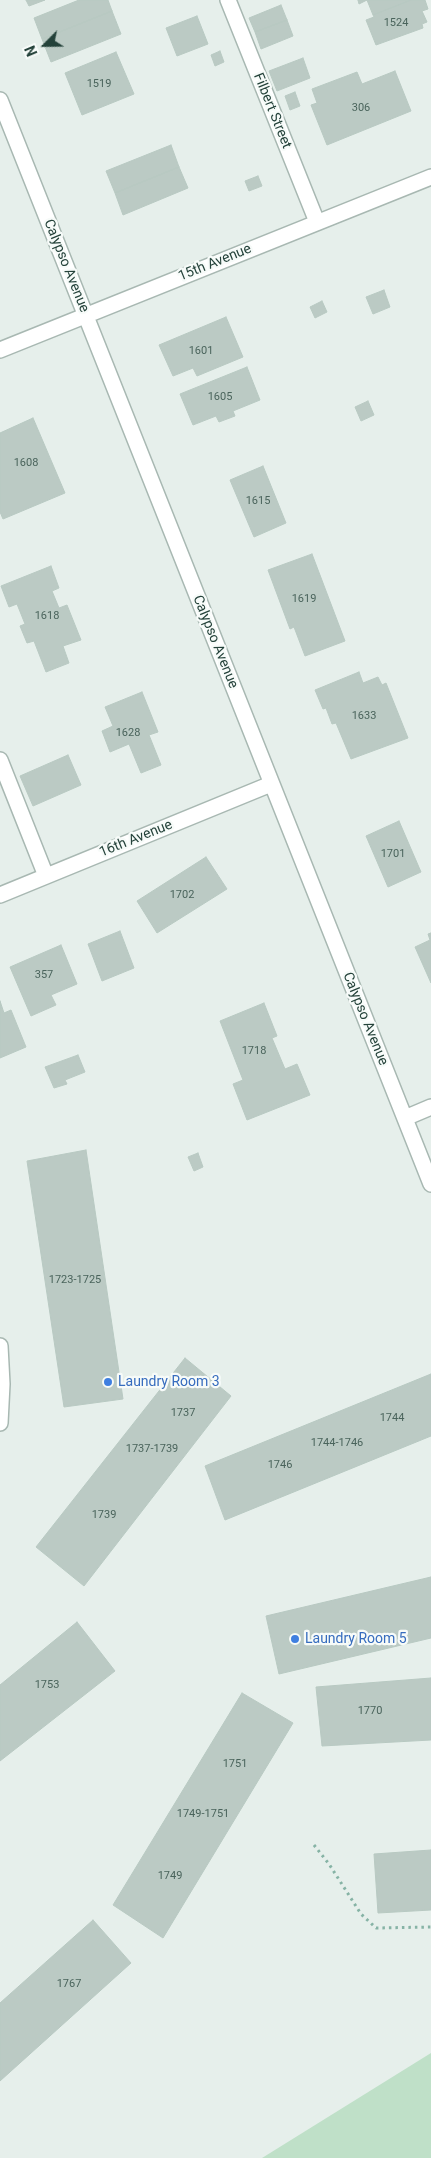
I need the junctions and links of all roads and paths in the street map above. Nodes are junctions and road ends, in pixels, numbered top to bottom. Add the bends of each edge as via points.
1 (228, 0) edge
2 (0, 100) edge
3 (431, 177) edge
4 (316, 222) junction
5 (86, 315) junction
6 (0, 350) edge
7 (0, 760) edge
8 (271, 784) junction
9 (46, 876) junction
10 (0, 895) edge
11 (431, 1108) edge
12 (405, 1118) junction
13 (431, 1184) edge
14 (0, 1346) edge
15 (0, 1423) edge
16 (314, 1845) dead end
17 (431, 1927) edge

1 - 4 street, Filbert Street
2 - 5 street, Calypso Avenue
3 - 4 street, 15th Avenue
4 - 5 street, 15th Avenue
5 - 6 street, 15th Avenue
5 - 8 street, Calypso Avenue
7 - 9 street
8 - 9 street, 16th Avenue
8 - 12 street, Calypso Avenue
9 - 10 street, 16th Avenue
11 - 12 street
12 - 13 street, Calypso Avenue
14 - 15 street
16 - 17 path via 361,1914 376,1928

